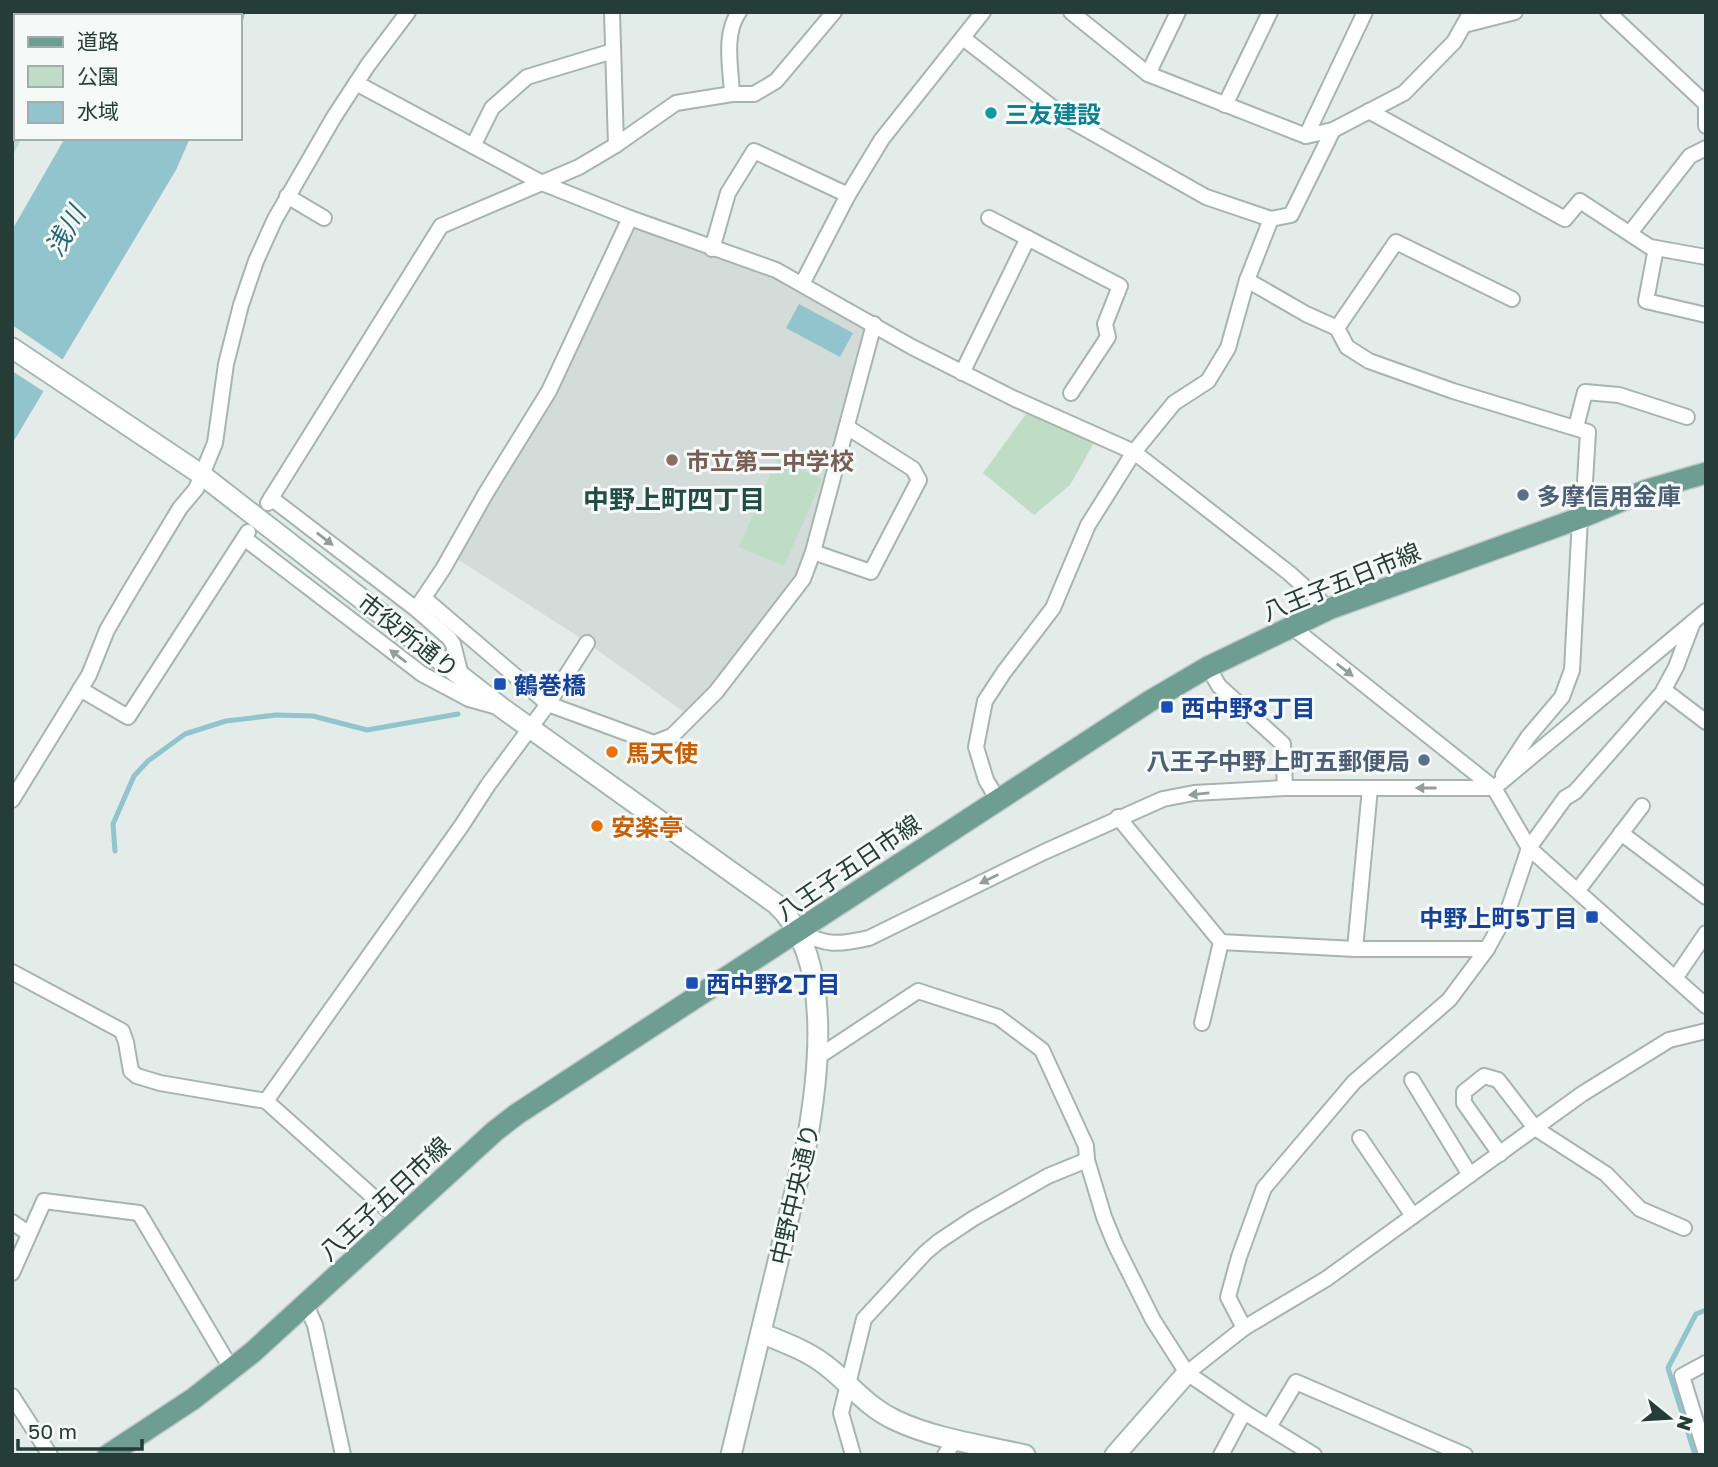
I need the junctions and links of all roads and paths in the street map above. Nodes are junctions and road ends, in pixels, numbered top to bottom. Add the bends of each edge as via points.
1 (408, 12) edge
2 (612, 12) edge
3 (739, 12) edge
4 (834, 12) edge
5 (983, 12) edge
6 (1071, 12) edge
7 (1178, 12) edge
8 (1270, 12) edge
9 (1365, 12) edge
10 (1515, 12) edge
11 (1608, 12) edge
12 (1467, 18) edge
13 (1090, 19) edge
14 (963, 38) junction
15 (613, 51) junction
16 (1148, 74) junction
17 (356, 83) junction
18 (732, 94) junction
19 (1225, 105) junction
20 (1706, 106) edge
21 (1369, 111) junction
22 (1706, 126) edge
23 (1333, 130) junction
24 (1306, 136) junction
25 (616, 145) junction
26 (473, 146) junction
27 (1706, 148) edge
28 (542, 183) junction
29 (848, 195) junction
30 (288, 196) junction
31 (324, 218) dead end
32 (630, 218) junction
33 (989, 218) dead end
34 (1271, 219) junction
35 (1630, 233) junction
36 (1028, 238) junction
37 (1656, 248) junction
38 (712, 249) junction
39 (1706, 257) edge
40 (1247, 279) junction
41 (802, 284) junction
42 (1512, 299) dead end
43 (1706, 314) edge
44 (874, 324) junction
45 (1337, 328) junction
46 (12, 348) edge
47 (962, 373) junction
48 (1070, 393) dead end
49 (1687, 416) dead end
50 (847, 427) junction
51 (1576, 427) junction
52 (1134, 452) junction
53 (198, 473) junction
54 (1706, 473) edge
55 (1580, 518) junction
56 (813, 552) junction
57 (420, 604) junction
58 (1329, 609) junction
59 (1706, 611) edge
60 (1693, 622) junction
61 (1292, 627) junction
62 (587, 643) dead end
63 (1208, 667) junction
64 (461, 675) junction
65 (80, 689) junction
66 (1664, 690) junction
67 (548, 704) junction
68 (502, 708) junction
69 (1706, 722) edge
70 (530, 726) junction
71 (1285, 788) junction
72 (1370, 788) junction
73 (1494, 788) junction
74 (12, 800) edge
75 (998, 800) junction
76 (1642, 806) dead end
77 (1118, 817) junction
78 (1621, 833) junction
79 (1529, 848) junction
80 (1578, 890) junction
81 (1706, 897) edge
82 (799, 931) junction
83 (1706, 933) edge
84 (1221, 942) junction
85 (1487, 949) junction
86 (1355, 950) junction
87 (12, 972) edge
88 (1676, 977) junction
89 (1706, 1006) edge
90 (1202, 1023) dead end
91 (1706, 1031) edge
92 (818, 1057) junction
93 (1412, 1080) dead end
94 (266, 1101) junction
95 (1535, 1128) junction
96 (1360, 1138) dead end
97 (1500, 1154) junction
98 (1087, 1160) junction
99 (1470, 1175) junction
100 (1413, 1216) junction
101 (399, 1220) junction
102 (12, 1222) edge
103 (1684, 1228) dead end
104 (29, 1233) junction
105 (12, 1273) edge
106 (306, 1305) junction
107 (1244, 1328) junction
108 (761, 1333) junction
109 (1706, 1363) edge
110 (232, 1370) junction
111 (1187, 1373) junction
112 (847, 1386) junction
113 (12, 1396) edge
114 (1244, 1412) junction
115 (1269, 1427) junction
116 (951, 1447) edge
117 (1706, 1454) edge
118 (50, 1455) edge
119 (108, 1455) edge
120 (343, 1455) edge
121 (731, 1455) edge
122 (853, 1455) edge
123 (1025, 1455) edge
124 (1115, 1455) edge
125 (1221, 1455) edge
126 (1314, 1455) edge
127 (1465, 1455) edge

1 - 17 street
2 - 15 street
3 - 18 street via 730,34
4 - 18 street via 776,81 754,94
5 - 14 street
6 - 13 street
7 - 16 street
8 - 19 street
9 - 24 street
10 - 12 street
11 - 20 street
12 - 21 street via 1454,42 1404,93
13 - 16 street
14 - 29 street via 882,139
14 - 34 street via 1066,118 1206,197
15 - 25 street
15 - 26 street via 527,77 492,108
16 - 19 street
17 - 26 street
17 - 30 street
18 - 25 street via 676,103
19 - 24 street
20 - 22 street
21 - 23 street
21 - 35 street via 1565,219 1580,201
23 - 24 street
23 - 34 street via 1291,215
25 - 28 street
26 - 28 street
27 - 35 street via 1689,156
28 - 32 street
28 -> 57 street via 441,226 270,500
29 - 38 street via 754,151 728,193
29 - 41 street
30 - 31 street
30 - 53 street via 256,261 241,305 226,364 218,430
32 - 38 street
32 - 57 street via 549,391
33 - 36 street
34 - 40 street
35 - 37 street
36 - 47 street
36 - 48 street via 1120,286 1105,324 1108,337
37 - 39 street
37 - 43 street via 1646,301
38 - 41 street via 776,270
40 - 45 street
40 - 52 street via 1228,348 1208,381 1174,403
41 - 44 street
42 - 45 street via 1395,242
44 - 47 street
44 - 50 street
45 - 51 street via 1347,347 1369,361
46 - 53 street, 市役所通り
47 - 52 street
49 - 51 street via 1619,395 1585,392
50 - 56 street
50 - 56 street via 913,469 919,480 871,572
51 - 55 street via 1588,432
52 - 58 street
52 - 75 street via 1088,525 1054,608 985,701 976,747
53 - 64 street, 市役所通り
53 - 65 street via 196,489 117,613
54 - 55 main road, 八王子五日市線 via 1647,490
55 - 58 main road, 八王子五日市線
55 - 73 street via 1569,677 1562,697
56 - 67 street via 803,579 716,692 671,736 654,743
57 - 64 street via 453,644
57 - 67 street
58 - 61 main road, 八王子五日市線
59 - 60 street
60 - 66 street
60 - 73 street
61 - 63 main road, 八王子五日市線
61 -> 73 street
62 - 67 street
63 - 71 street via 1219,686 1283,744
63 - 75 main road, 八王子五日市線
64 - 68 street, 市役所通り
68 -> 65 street via 469,699 422,674 246,535 128,717
65 - 74 street
66 - 69 street
66 - 79 street via 1565,798
67 - 70 street
68 - 70 street, 市役所通り
70 - 82 street, 市役所通り via 776,904
70 - 94 street
71 - 72 street
71 -> 77 street via 1194,793 1163,799
73 -> 72 street
72 - 86 street
73 - 79 street
75 - 82 main road, 八王子五日市線
76 - 78 street
77 -> 82 street via 869,938 821,943
77 - 84 street
78 - 80 street
78 - 81 street
79 - 80 street
79 - 85 street via 1508,911
80 - 88 street
82 - 92 street, 中野中央通り via 813,975
82 - 101 main road, 八王子五日市線 via 533,1102
83 - 88 street
84 - 86 street
84 - 90 street
85 - 86 street
85 - 107 street via 1449,1000 1354,1083 1264,1188 1228,1297
87 - 94 street via 122,1031 131,1071 137,1076
88 - 89 street
91 - 95 street via 1670,1040
92 - 98 street via 918,991 998,1017 1042,1050 1086,1146
92 - 108 street, 中野中央通り via 806,1146
93 - 99 street
94 - 101 street
95 - 97 street
95 - 97 street via 1497,1080 1484,1076 1464,1093 1464,1103
95 - 103 street via 1606,1174 1640,1209
96 - 100 street
97 - 99 street
98 - 111 street via 1115,1244 1153,1320
98 - 112 street via 1048,1176 925,1253 864,1319
99 - 100 street
100 - 107 street via 1326,1279
101 - 106 main road, 八王子五日市線
102 - 104 street
104 - 105 street
104 - 110 street via 44,1201 139,1213
106 - 110 main road, 八王子五日市線
106 - 120 street via 315,1325
107 - 111 street
108 - 112 street via 813,1356
108 - 121 street, 中野中央通り
109 - 117 street via 1682,1377
110 - 119 main road, 八王子五日市線
111 - 114 street
111 - 124 street
112 - 116 street via 895,1420
112 - 122 street via 841,1413
113 - 118 street
114 - 115 street
114 - 125 street
115 - 126 street
115 - 127 street via 1296,1382
116 - 123 street

